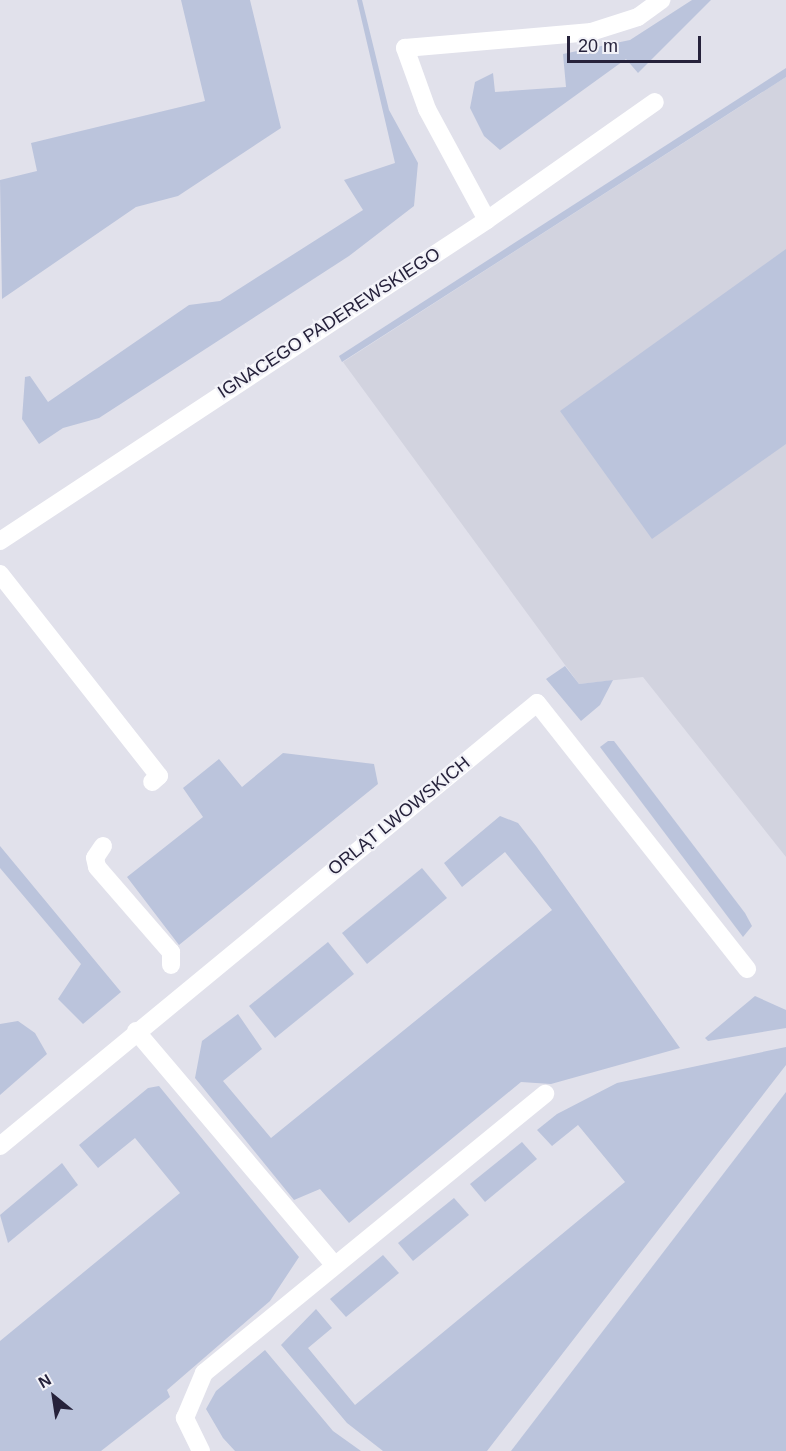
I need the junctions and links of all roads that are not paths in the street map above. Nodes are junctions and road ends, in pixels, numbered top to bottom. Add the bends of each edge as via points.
1 (661, 0) edge
2 (655, 102) dead end
3 (487, 220) junction
4 (0, 541) edge
5 (0, 574) edge
6 (152, 782) dead end
7 (103, 846) dead end
8 (171, 965) dead end
9 (747, 969) dead end
10 (136, 1032) junction
11 (545, 1095) dead end
12 (0, 1146) edge
13 (333, 1263) junction
14 (201, 1451) edge

1 - 3 street via 638,17 591,33 405,48 427,109
2 - 3 street, IGNACEGO PADEREWSKIEGO
3 - 4 street, IGNACEGO PADEREWSKIEGO
5 - 6 street via 159,776
7 - 8 street via 96,858 97,867 171,952
9 - 10 street, ORLĄT LWOWSKICH via 537,703
10 - 12 street, ORLĄT LWOWSKICH
10 - 13 street
11 - 13 street
13 - 14 street via 204,1373 185,1418

